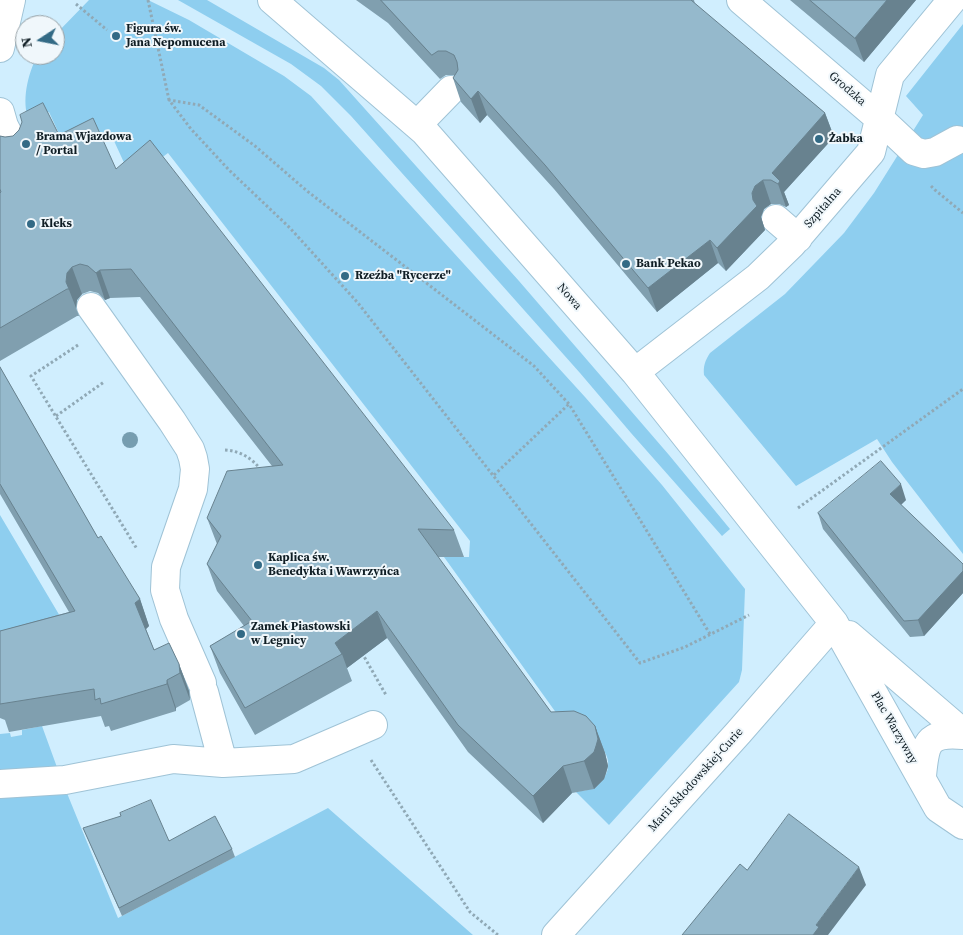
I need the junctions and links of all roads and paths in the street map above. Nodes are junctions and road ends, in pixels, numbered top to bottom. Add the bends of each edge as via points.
1 (11, 0) edge
2 (148, 0) edge
3 (272, 0) edge
4 (741, 0) edge
5 (952, 0) edge
6 (76, 4) dead end
7 (108, 30) dead end
8 (0, 48) edge
9 (451, 90) edge
10 (169, 100) junction
11 (0, 112) edge
12 (880, 118) junction
13 (417, 125) junction
14 (956, 140) dead end
15 (16, 149) edge
16 (776, 218) dead end
17 (798, 238) junction
18 (98, 316) joint
19 (132, 363) junction
20 (635, 372) junction
21 (963, 389) edge
22 (569, 404) junction
23 (56, 416) junction
24 (192, 458) junction
25 (263, 472) edge
26 (494, 475) junction
27 (798, 508) dead end
28 (137, 549) dead end
29 (749, 615) dead end
30 (834, 623) junction
31 (710, 634) junction
32 (362, 653) edge
33 (373, 725) joint
34 (963, 734) edge
35 (223, 763) junction
36 (922, 776) junction
37 (383, 777) dead end
38 (0, 784) edge
39 (963, 825) edge
40 (498, 935) edge
41 (556, 935) edge

1 - 8 street
2 - 10 path
3 - 13 street, Nowa
4 - 12 street, Grodzka
5 - 12 street, Szpitalna via 890,75
6 - 7 path
9 - 13 street
10 - 22 path via 199,105 254,146 307,191 534,366
10 - 26 path via 229,170 290,228 358,302
11 - 15 street
12 - 14 street, Grodzka via 918,153 935,152
12 - 17 street, Szpitalna via 871,152
13 - 20 street, Nowa
16 - 17 street
17 - 20 street, Szpitalna via 758,277
18 - 19 street
18 - 23 path via 31,376
19 - 23 path
19 - 24 street via 190,449
20 - 30 street, Nowa
21 - 27 path
22 - 26 path
22 - 31 path
23 - 28 path
24 - 25 path via 226,450 241,453
24 - 35 street via 195,469 193,489 166,567 165,590 203,688
26 - 31 path via 640,663
29 - 31 path
30 - 34 street
30 - 36 street, Plac Warzywny
30 - 41 street, Marii Skłodowskiej-Curie
32 - 33 path via 386,694 385,710
33 - 35 street via 294,759
34 - 36 street via 946,733 931,740 924,751
35 - 38 street via 173,759 65,780
36 - 39 street, Plac Warzywny via 938,808
37 - 40 path via 470,912

